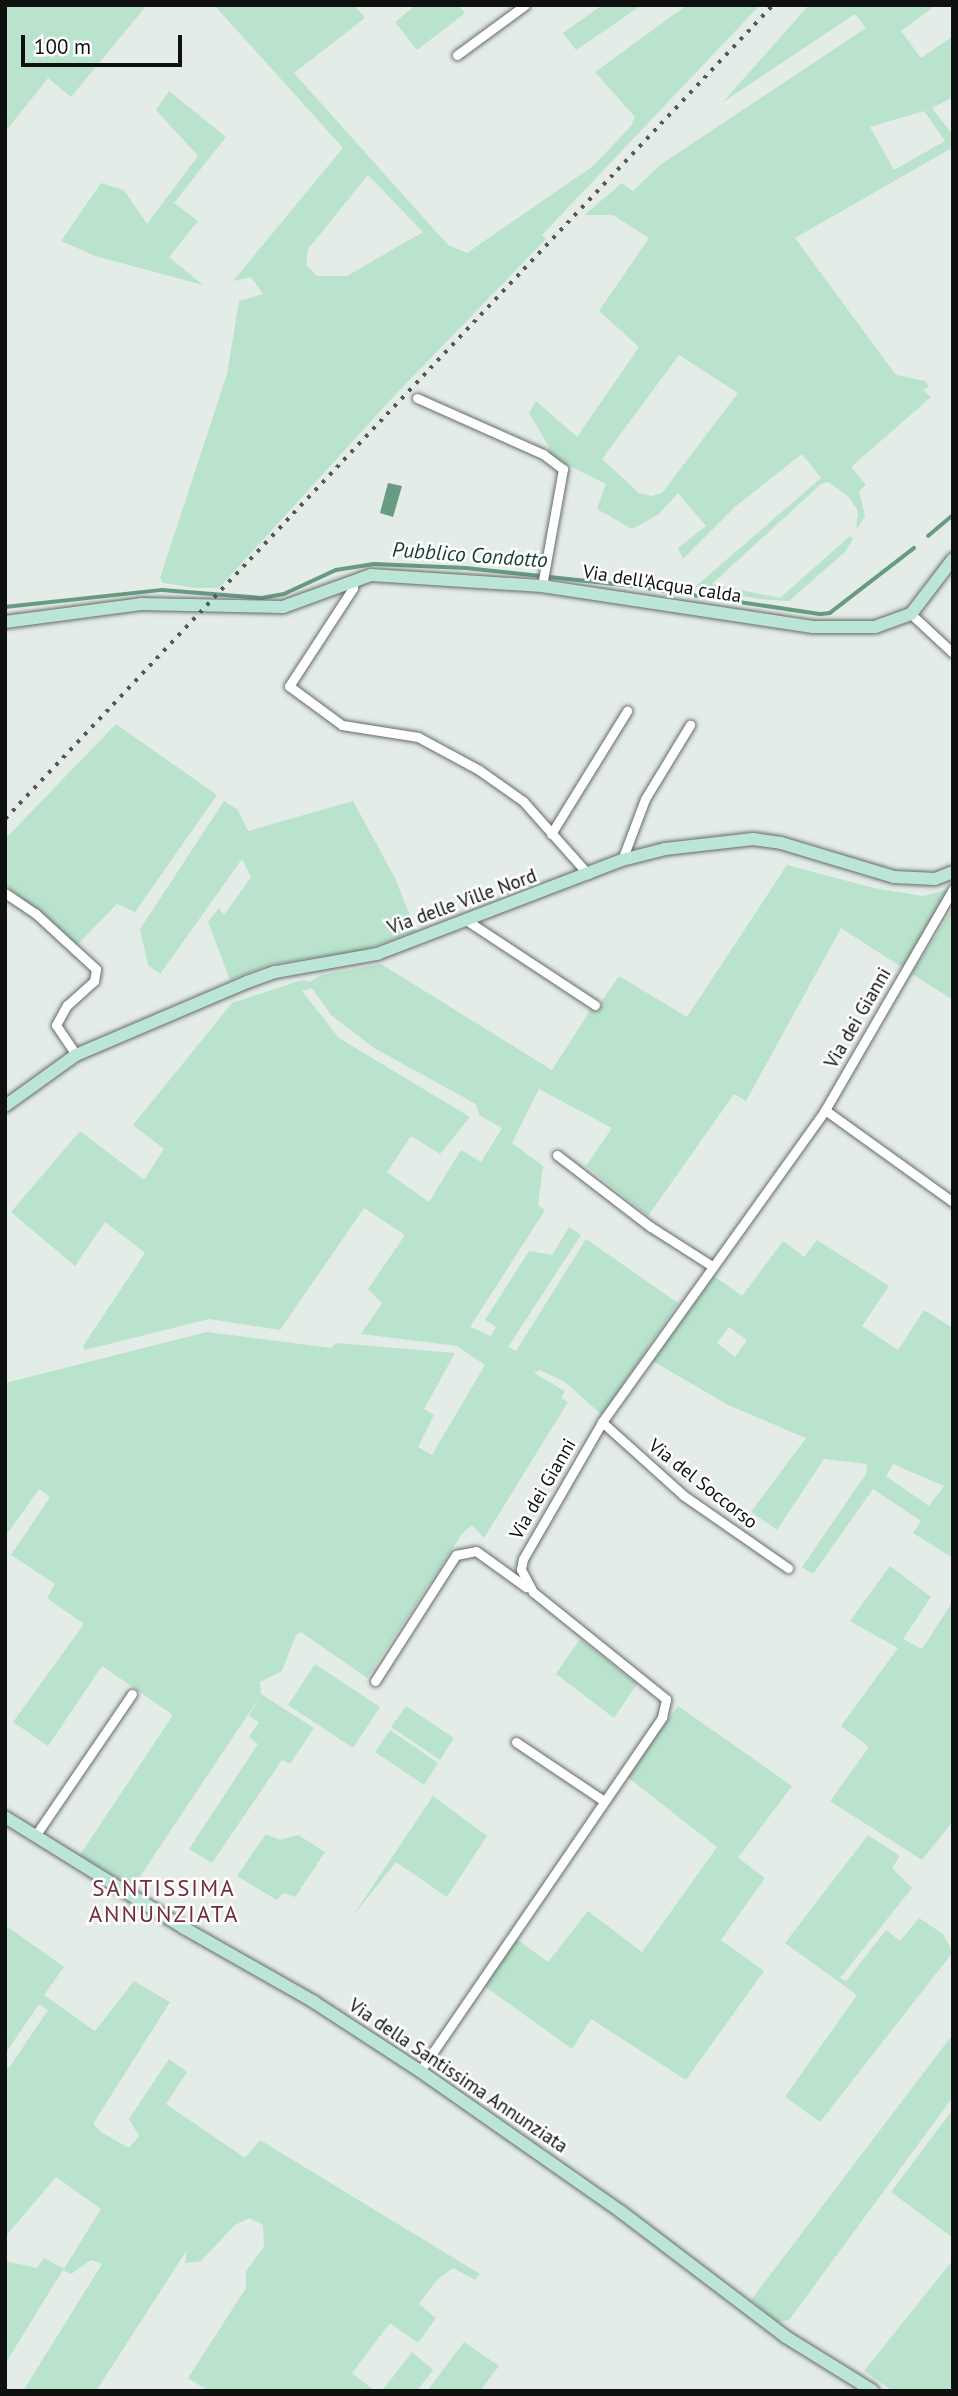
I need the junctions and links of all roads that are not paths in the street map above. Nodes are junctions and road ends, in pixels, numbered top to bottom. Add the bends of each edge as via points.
1 (525, 5) edge
2 (457, 55) dead end
3 (417, 398) dead end
4 (953, 559) edge
5 (354, 580) junction
6 (542, 583) junction
7 (911, 614) junction
8 (5, 622) edge
9 (953, 653) edge
10 (627, 711) dead end
11 (690, 725) dead end
12 (551, 834) junction
13 (622, 860) junction
14 (953, 872) edge
15 (588, 874) junction
16 (953, 890) edge
17 (5, 893) edge
18 (469, 922) junction
19 (595, 1005) dead end
20 (76, 1055) junction
21 (5, 1106) edge
22 (825, 1110) junction
23 (557, 1155) dead end
24 (953, 1202) edge
25 (712, 1266) junction
26 (602, 1422) junction
27 (788, 1569) dead end
28 (533, 1592) junction
29 (375, 1681) dead end
30 (132, 1694) dead end
31 (516, 1742) dead end
32 (604, 1801) junction
33 (5, 1817) edge
34 (35, 1836) junction
35 (420, 2071) junction
36 (873, 2391) edge

1 - 2 street
3 - 6 street via 543,454 563,469
4 - 7 street
5 - 6 street, Via dell'Acqua calda via 371,575
5 - 8 street, Via dell'Acqua calda via 267,609 141,604
5 - 12 street via 289,686 342,725 418,737 479,770 523,802
6 - 7 street, Via dell'Acqua calda via 813,627 875,627
7 - 9 street
10 - 12 street
11 - 13 street via 645,799
12 - 15 street
13 - 14 street, Via delle Ville Nord via 676,847 753,839 894,877 935,878
13 - 15 street, Via delle Ville Nord
15 - 18 street, Via delle Ville Nord
16 - 22 street, Via dei Gianni
17 - 20 street via 35,913 96,968 94,981 67,1005 56,1025
18 - 19 street
18 - 20 street, Via delle Ville Nord via 377,954 275,972 150,1020
20 - 21 street, Via delle Ville Nord
22 - 24 street
22 - 25 street, Via dei Gianni
23 - 25 street via 651,1227
25 - 26 street, Via dei Gianni
26 - 27 street, Via del Soccorso via 683,1495
26 - 28 street, Via dei Gianni via 523,1559 521,1569
28 - 29 street via 476,1551 456,1555
28 - 32 street via 666,1699 662,1717
30 - 34 street
31 - 32 street
32 - 35 street
33 - 34 street, Via della Santissima Annunziata
34 - 35 street, Via della Santissima Annunziata via 314,2001
35 - 36 street, Via della Santissima Annunziata via 620,2211 786,2337

